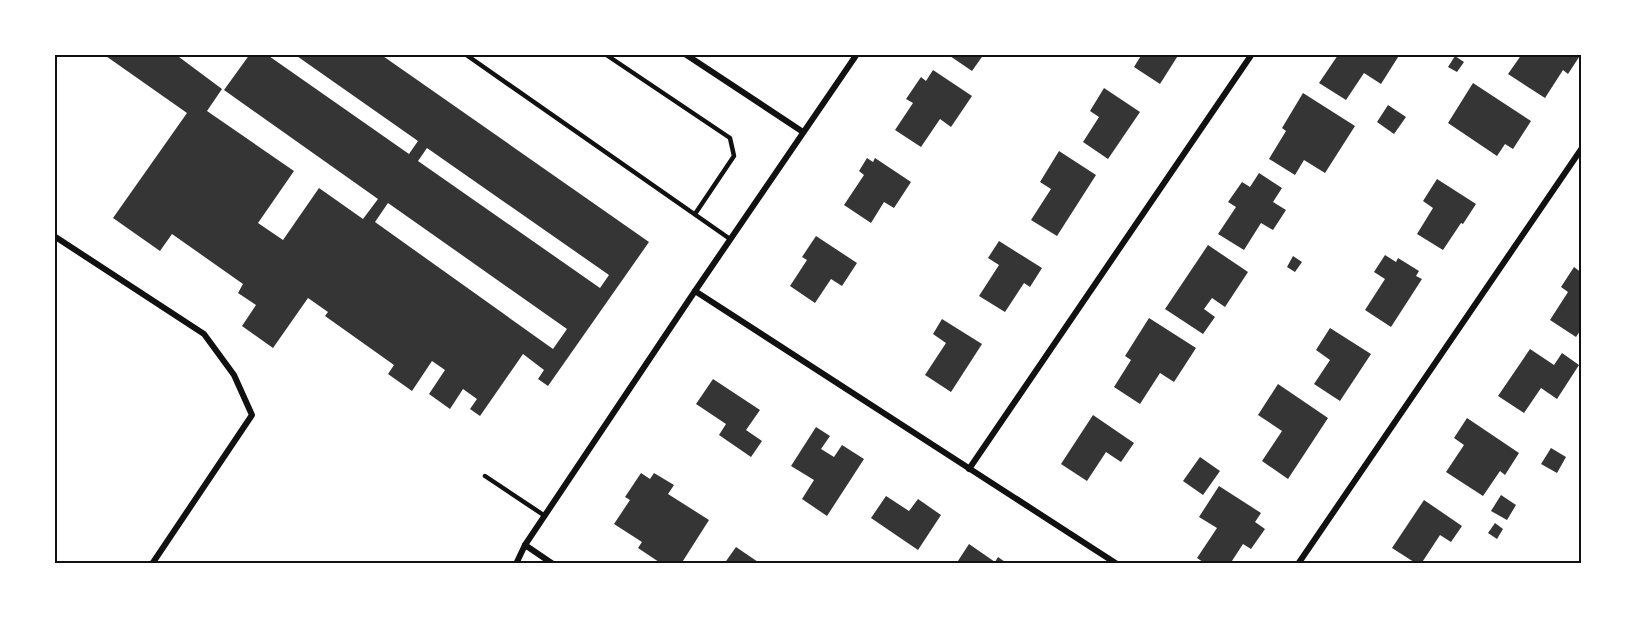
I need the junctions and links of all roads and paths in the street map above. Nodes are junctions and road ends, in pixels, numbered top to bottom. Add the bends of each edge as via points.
1 (465, 54) edge
2 (605, 54) edge
3 (685, 54) edge
4 (857, 54) edge
5 (1252, 54) edge
6 (803, 132) junction
7 (1582, 148) edge
8 (695, 214) junction
9 (54, 236) edge
10 (730, 239) junction
11 (695, 291) junction
12 (969, 469) junction
13 (485, 476) dead end
14 (545, 516) junction
15 (525, 545) junction
16 (152, 564) edge
17 (516, 564) edge
18 (553, 564) edge
19 (1117, 564) edge
20 (1299, 564) edge

1 - 8 lane
2 - 8 lane via 730,138 734,156
3 - 6 street
4 - 6 street
5 - 12 street
6 - 10 street
7 - 20 street
8 - 10 lane
9 - 16 street via 204,334 234,375 252,415
10 - 11 street
11 - 12 street
11 - 14 street
12 - 19 street
13 - 14 lane
14 - 15 street
15 - 17 street
15 - 18 street

